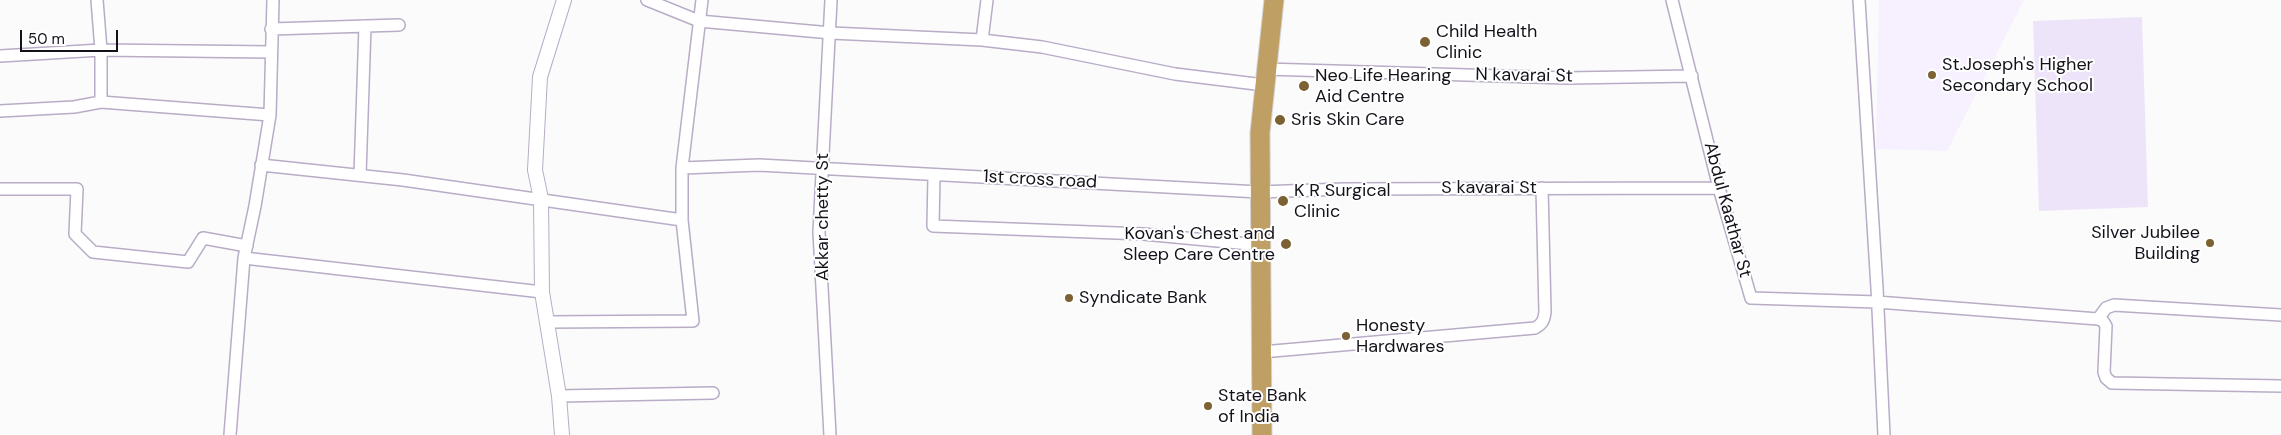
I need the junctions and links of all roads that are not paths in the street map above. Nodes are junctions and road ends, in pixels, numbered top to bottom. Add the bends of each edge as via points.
1 (97, 0) edge
2 (273, 0) edge
3 (564, 0) edge
4 (647, 0) edge
5 (702, 0) edge
6 (831, 0) edge
7 (987, 0) edge
8 (1274, 0) edge
9 (1672, 0) edge
10 (1859, 0) edge
11 (699, 22) junction
12 (399, 25) dead end
13 (366, 26) junction
14 (272, 29) junction
15 (831, 33) junction
16 (982, 40) junction
17 (101, 50) junction
18 (271, 52) junction
19 (0, 56) edge
20 (1692, 76) junction
21 (1265, 77) junction
22 (101, 102) junction
23 (0, 111) edge
24 (270, 115) junction
25 (261, 165) junction
26 (682, 168) junction
27 (822, 169) junction
28 (934, 174) junction
29 (360, 176) junction
30 (1542, 188) junction
31 (1719, 188) junction
32 (1, 189) dead end
33 (1259, 192) junction
34 (540, 199) junction
35 (682, 220) junction
36 (1260, 245) junction
37 (247, 246) junction
38 (244, 258) junction
39 (542, 292) junction
40 (1877, 302) junction
41 (2281, 315) edge
42 (2098, 320) junction
43 (548, 322) junction
44 (1262, 352) junction
45 (2281, 386) edge
46 (713, 392) dead end
47 (559, 396) junction
48 (230, 435) edge
49 (562, 435) edge
50 (830, 435) edge
51 (1262, 435) edge
52 (1884, 435) edge

1 - 17 street
2 - 14 street
3 - 34 street via 540,77 535,170
4 - 11 street, N kavarai St
5 - 11 street
6 - 15 street, Akkar chetty St
7 - 16 street
8 - 21 highway
9 - 20 street, Abdul Kaathar St
10 - 40 street
11 - 15 street, N kavarai St
11 - 26 street
12 - 13 street
13 - 14 street
13 - 29 street
14 - 18 street
15 - 16 street, N kavarai St
15 - 27 street, Akkar chetty St
16 - 21 street, N kavarai St via 1042,47 1175,74
17 - 18 street
17 - 19 street
17 - 22 street
18 - 24 street
20 - 21 street, N kavarai St
20 - 31 street, Abdul Kaathar St
21 - 33 highway
22 - 23 street via 74,107
22 - 24 street
24 - 25 street
25 - 29 street
25 - 37 street
26 - 27 street, 1st cross road via 759,165
26 - 35 street
27 - 28 street, 1st cross road
27 - 50 street, Akkar chetty St via 819,232
28 - 33 street, 1st cross road
28 - 36 street via 933,226 1143,234
29 - 34 street
30 - 31 street, S kavarai St
30 - 33 street, S kavarai St
30 - 44 street via 1545,312 1540,325
31 - 40 street, Abdul Kaathar St via 1751,298
32 - 37 street via 78,189 75,234 93,252 188,262 203,238
33 - 36 highway
34 - 35 street
34 - 39 street
35 - 43 street via 693,321
36 - 44 highway
37 - 38 street
38 - 39 street
38 - 48 street
39 - 43 street
40 - 42 street
40 - 52 street
41 - 42 street via 2114,305 2106,308
42 - 45 street via 2106,326 2104,372 2112,383
43 - 47 street
44 - 51 highway
46 - 47 street
47 - 49 street

